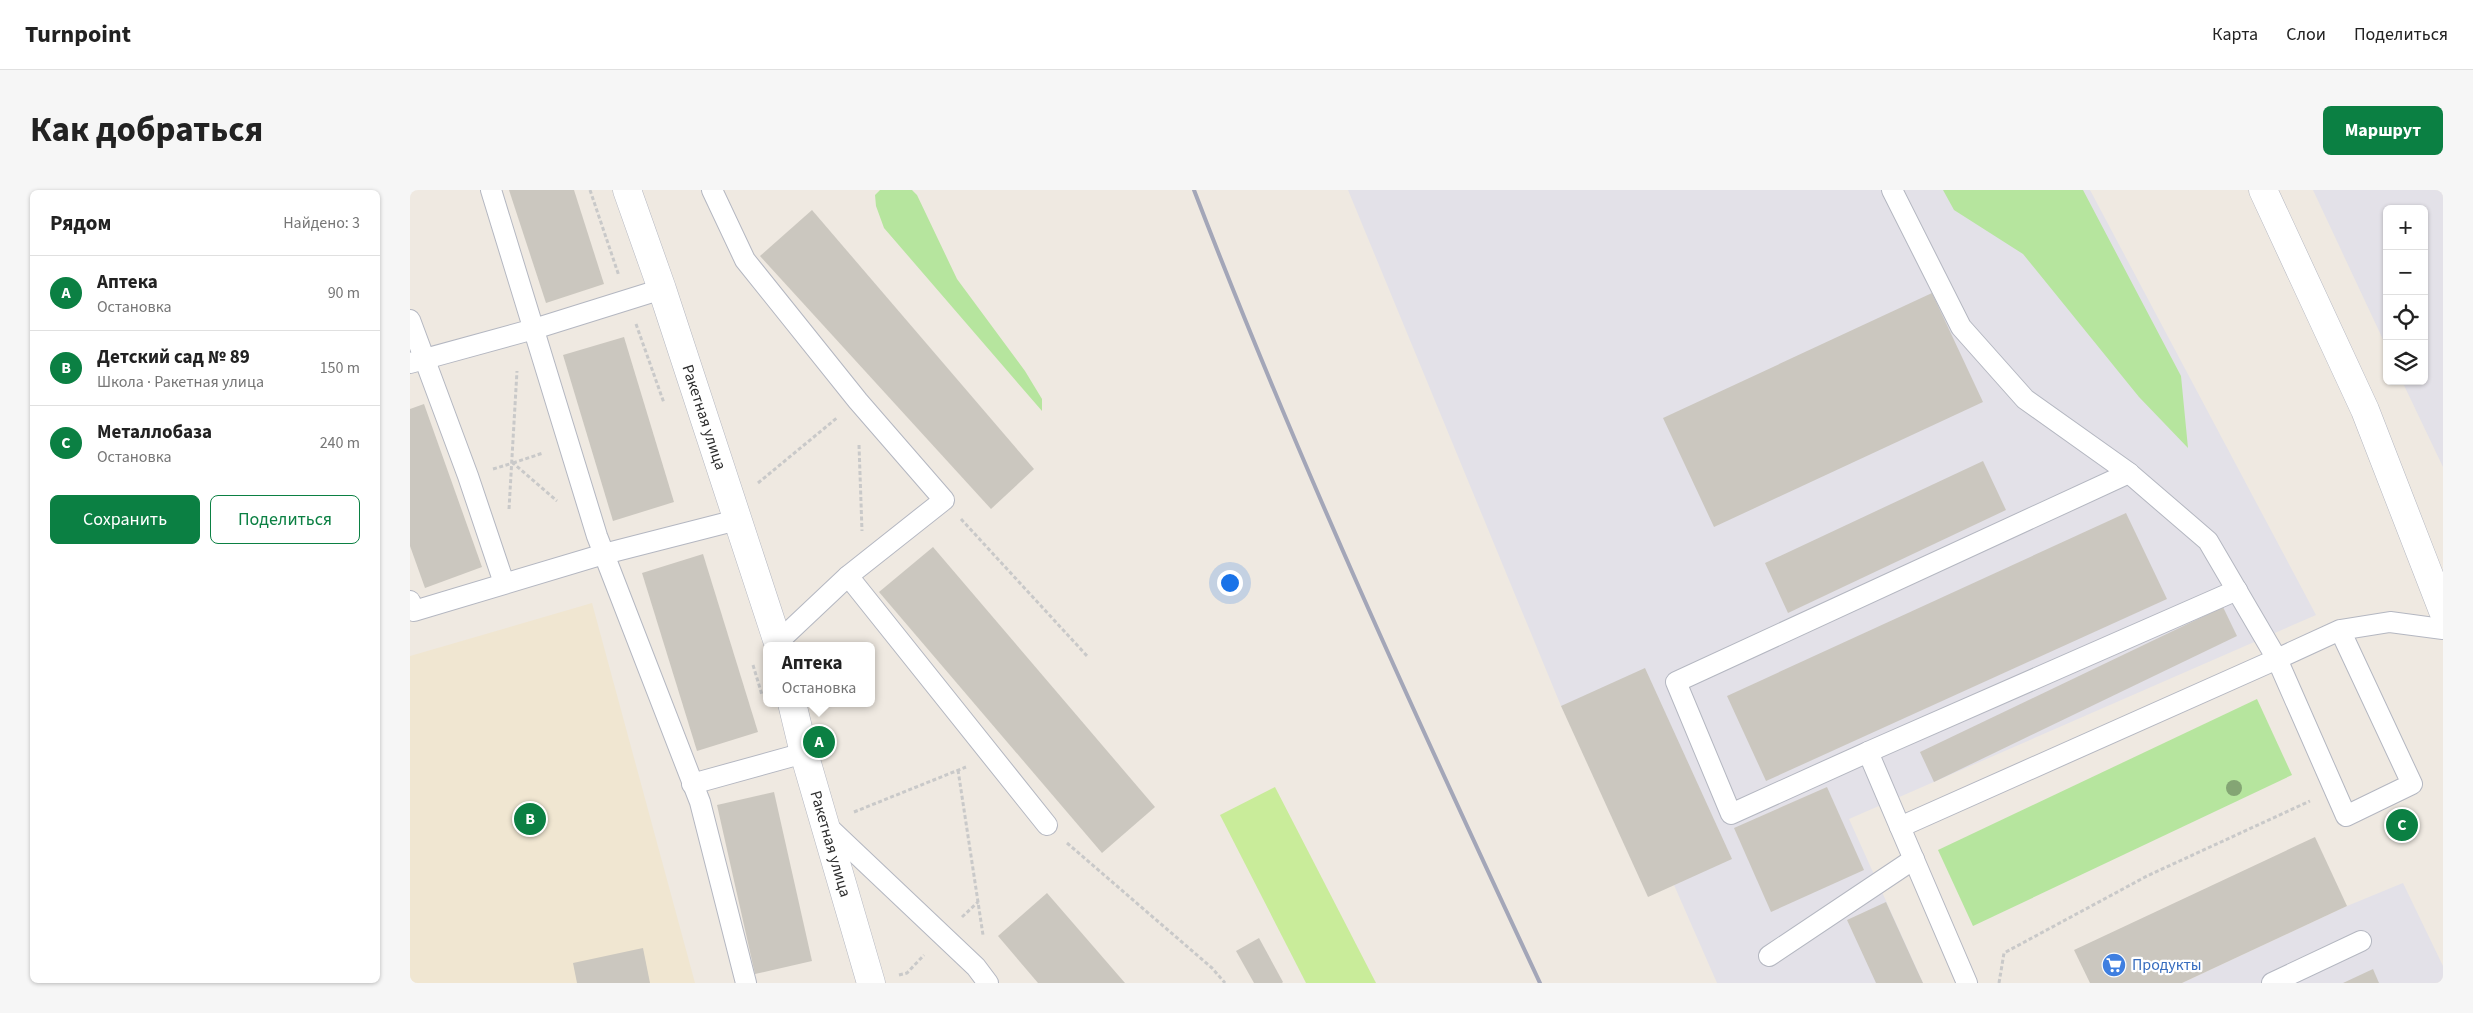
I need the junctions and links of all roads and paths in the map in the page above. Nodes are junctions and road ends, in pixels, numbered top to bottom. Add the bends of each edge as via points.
1 (491, 190) edge
2 (590, 190) edge
3 (1892, 190) edge
4 (2263, 190) edge
5 (632, 192) edge
6 (717, 192) edge
7 (662, 289) junction
8 (628, 301) junction
9 (410, 320) edge
10 (526, 331) junction
11 (417, 361) edge
12 (858, 401) junction
13 (665, 405) dead end
14 (513, 463) junction
15 (2129, 473) junction
16 (468, 476) junction
17 (944, 500) junction
18 (562, 506) dead end
19 (734, 512) junction
20 (509, 519) dead end
21 (604, 554) junction
22 (855, 570) junction
23 (504, 583) junction
24 (2237, 590) junction
25 (410, 602) edge
26 (2443, 611) edge
27 (2443, 628) edge
28 (2340, 630) junction
29 (777, 642) edge
30 (780, 642) edge
31 (750, 657) dead end
32 (1088, 657) dead end
33 (2277, 659) junction
34 (763, 697) edge
35 (793, 707) edge
36 (1868, 752) junction
37 (804, 753) junction
38 (992, 756) junction
39 (958, 770) junction
40 (692, 784) junction
41 (2336, 789) junction
42 (825, 824) junction
43 (1047, 825) joint
44 (1900, 826) junction
45 (1914, 859) junction
46 (983, 938) dead end
47 (2361, 941) dead end
48 (1769, 956) dead end
49 (867, 982) edge
50 (746, 983) edge
51 (988, 983) edge
52 (1225, 983) edge
53 (1967, 983) edge
54 (1999, 983) edge
55 (2272, 983) edge

1 - 10 lane
2 - 8 path
3 - 15 lane via 1961,327 2025,399
4 - 26 street via 2365,410
5 - 7 street, Ракетная улица
6 - 12 lane via 745,260
7 - 8 lane
7 - 19 street, Ракетная улица
8 - 10 lane
8 - 13 path
9 - 11 lane
10 - 11 lane
10 - 14 path
10 - 21 lane
11 - 16 lane
12 - 17 lane
12 - 19 path
12 - 22 path
14 - 16 path
14 - 18 path
14 - 20 path
15 - 24 lane via 2208,541
15 - 36 lane via 1676,682 1731,814
16 - 23 lane
17 - 22 lane
17 - 32 path
19 - 21 lane
19 - 29 street, Ракетная улица
21 - 23 lane
21 - 40 lane
22 - 30 lane
22 - 38 lane
23 - 25 lane via 414,611
24 - 33 lane
24 - 36 lane
27 - 28 lane via 2390,622
28 - 33 lane
28 - 41 lane via 2412,784 2346,816
31 - 34 path
33 - 41 lane
33 - 44 lane
35 - 37 street, Ракетная улица
36 - 44 lane
37 - 40 lane
37 - 42 street, Ракетная улица
38 - 39 path
38 - 43 lane
39 - 42 path
39 - 46 path
40 - 50 lane via 700,802
41 - 54 path via 2147,876 2004,953
42 - 49 street, Ракетная улица
42 - 51 lane via 976,967
43 - 52 path via 1212,968
44 - 45 lane
45 - 48 lane
45 - 53 lane
47 - 55 lane

